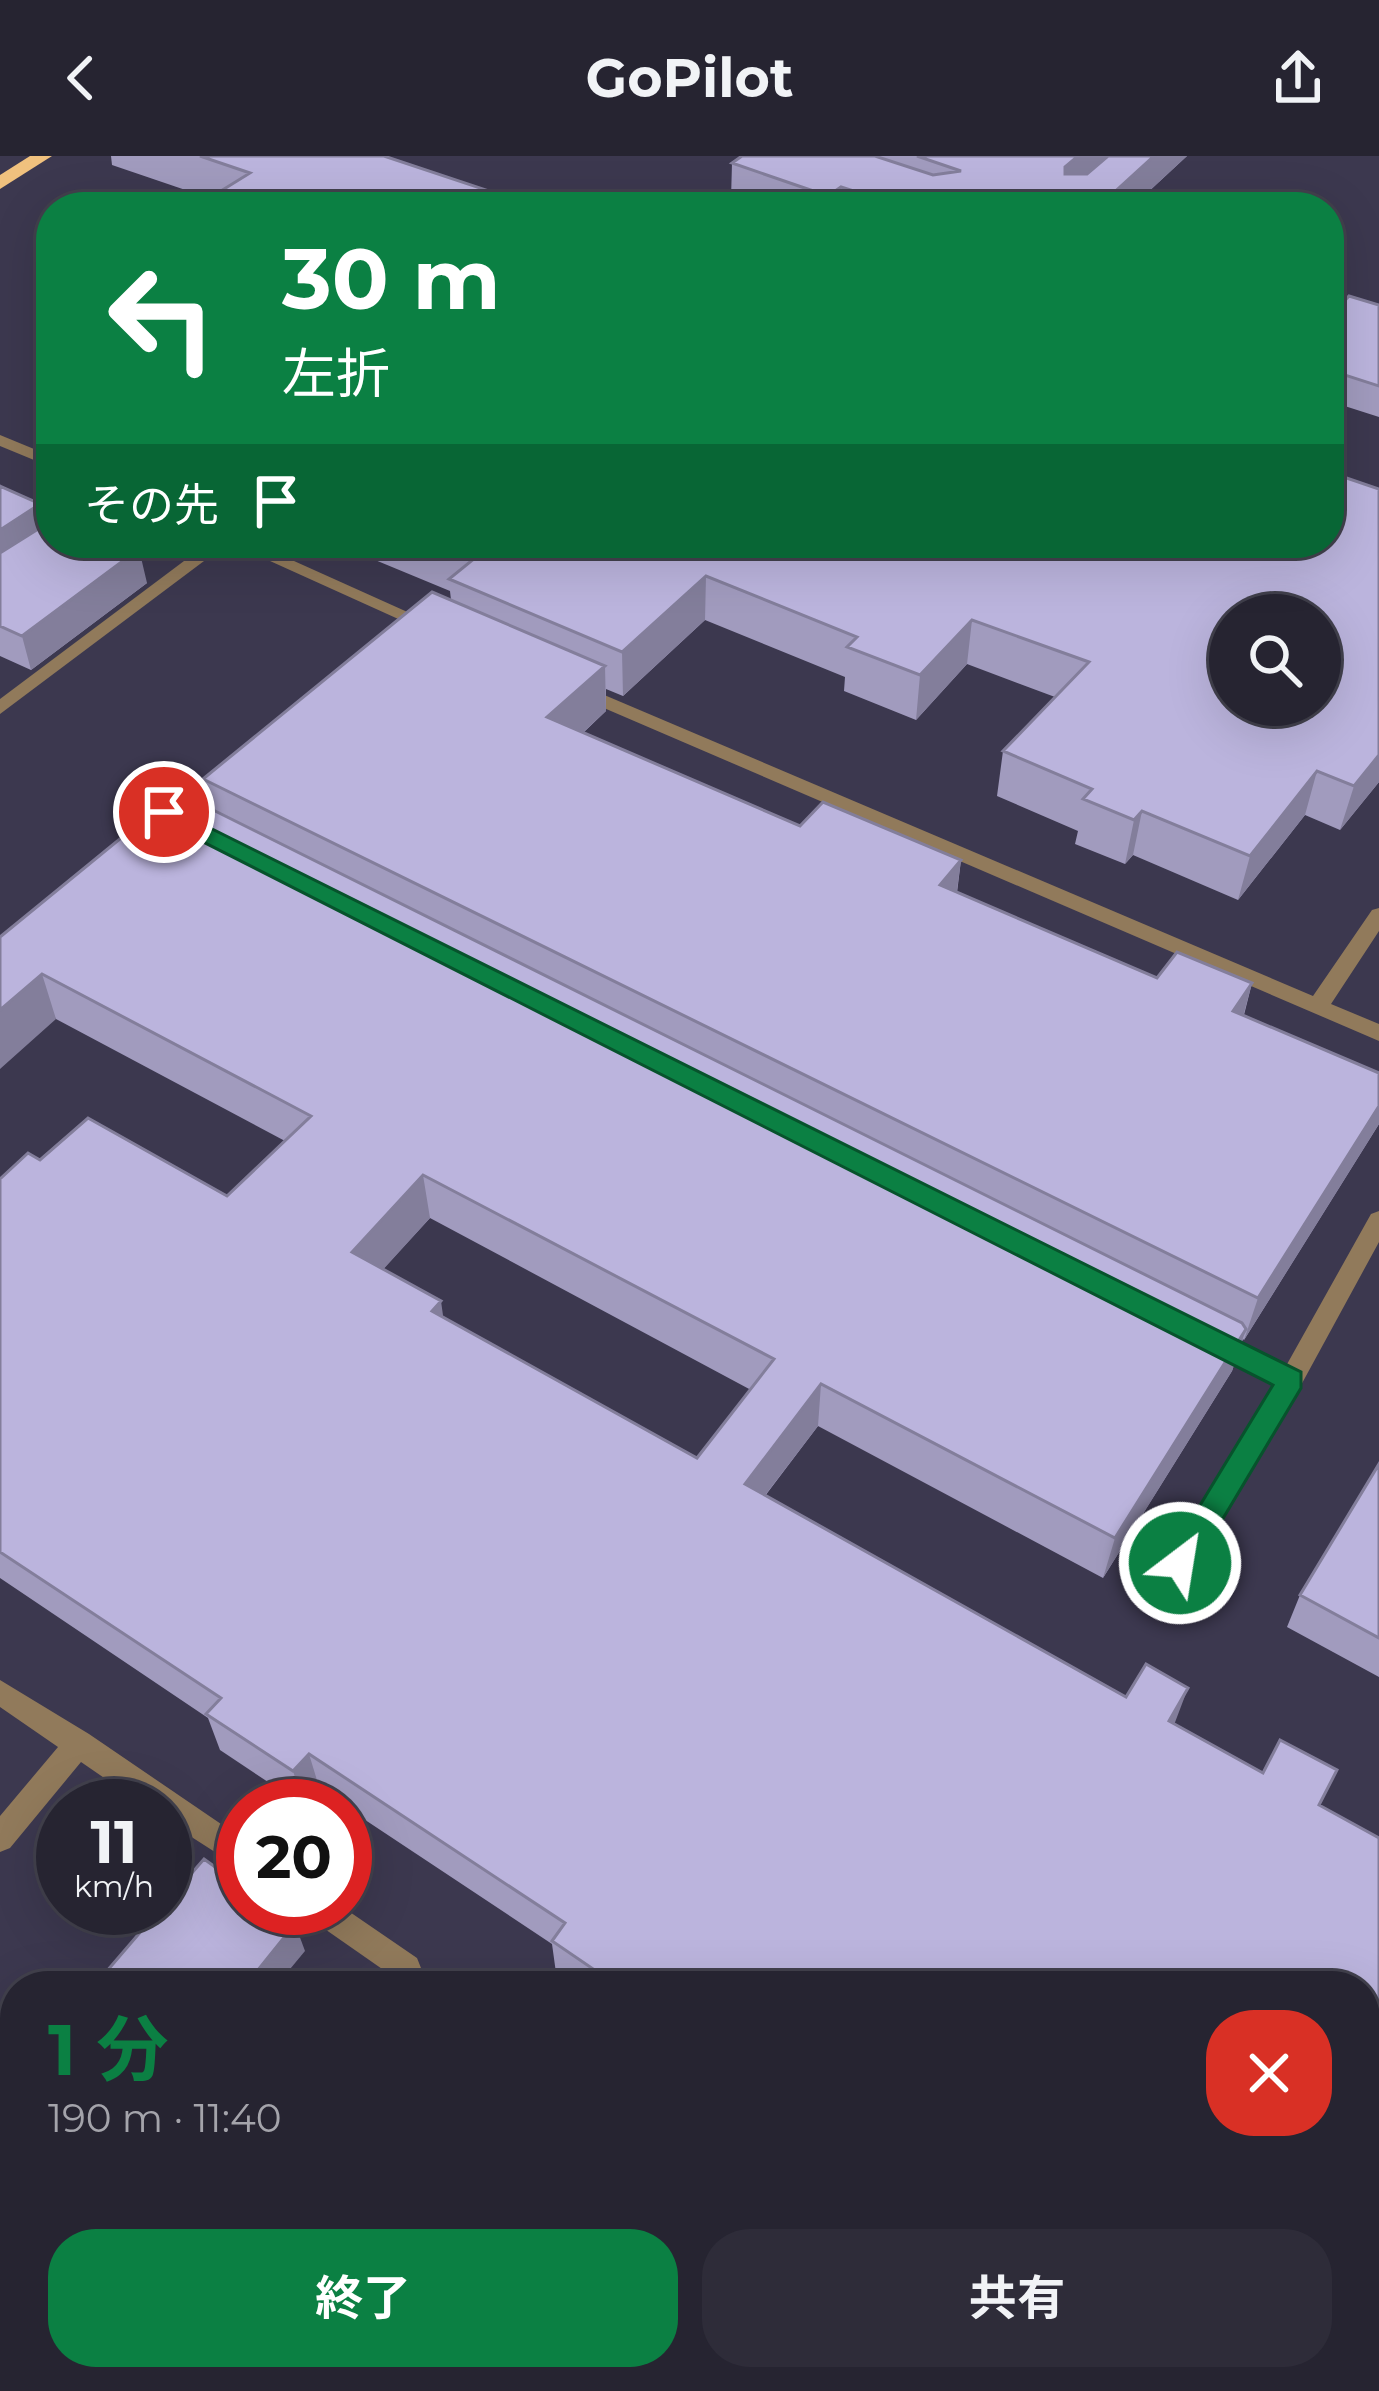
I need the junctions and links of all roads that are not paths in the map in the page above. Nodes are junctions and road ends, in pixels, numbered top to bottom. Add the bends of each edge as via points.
1 (43, 156) edge
2 (0, 183) edge
3 (1344, 308) edge
4 (1379, 319) edge
5 (0, 440) edge
6 (36, 456) edge
7 (199, 558) edge
8 (273, 558) edge
9 (455, 637) edge
10 (563, 684) edge
11 (0, 707) edge
12 (1379, 915) edge
13 (1317, 1007) junction
14 (1379, 1033) edge
15 (1379, 1220) edge
16 (1185, 1327) edge
17 (1291, 1380) junction
18 (1180, 1563) dead end
19 (0, 1692) edge
20 (80, 1743) junction
21 (216, 1837) edge
22 (0, 1838) edge
23 (358, 1935) edge
24 (404, 1971) edge

1 - 2 main road
3 - 4 lane
5 - 6 lane
7 - 11 lane
8 - 9 lane
10 - 13 lane
12 - 13 lane
13 - 14 lane
15 - 17 lane
16 - 17 lane
17 - 18 lane
19 - 20 lane
20 - 21 lane
20 - 22 lane
23 - 24 lane

